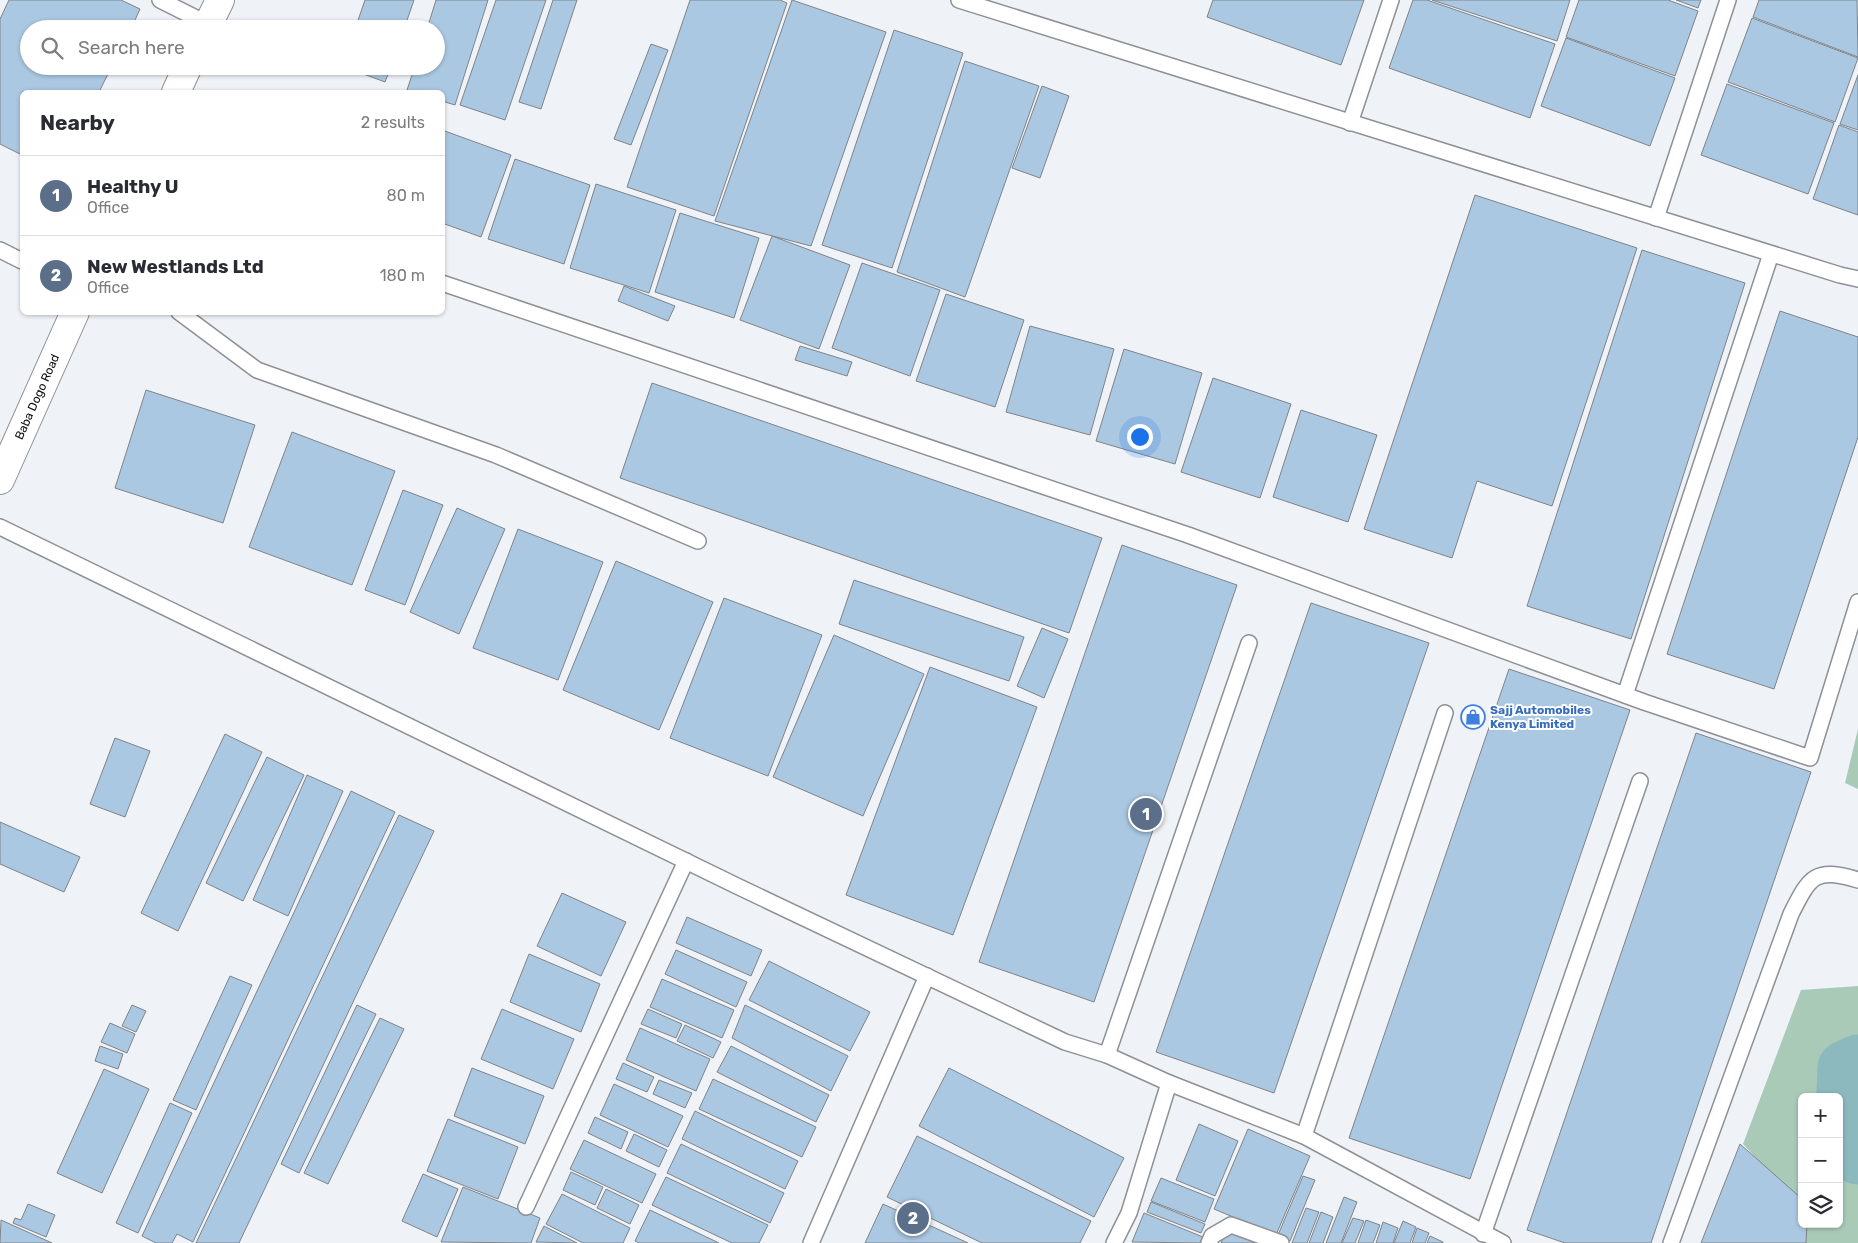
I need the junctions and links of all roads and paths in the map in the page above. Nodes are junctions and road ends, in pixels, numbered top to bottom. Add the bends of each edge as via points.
1 (160, 0) edge
2 (220, 0) edge
3 (958, 0) edge
4 (1391, 0) edge
5 (1728, 0) edge
6 (196, 20) edge
7 (210, 20) edge
8 (184, 75) edge
9 (177, 90) edge
10 (1350, 123) junction
11 (1656, 218) junction
12 (0, 250) edge
13 (1771, 254) junction
14 (20, 260) edge
15 (1858, 279) edge
16 (445, 284) edge
17 (73, 315) edge
18 (183, 315) edge
19 (0, 480) edge
20 (0, 527) edge
21 (698, 541) dead end
22 (1858, 602) edge
23 (1249, 643) dead end
24 (1625, 695) junction
25 (1445, 713) dead end
26 (1640, 781) dead end
27 (686, 861) junction
28 (1858, 880) edge
29 (927, 976) junction
30 (1108, 1055) junction
31 (1169, 1083) junction
32 (1304, 1136) junction
33 (526, 1207) dead end
34 (1483, 1234) junction
35 (811, 1243) edge
36 (1114, 1243) edge
37 (1209, 1243) edge
38 (1282, 1243) edge
39 (1504, 1243) edge
40 (1671, 1243) edge

1 - 6 lane
2 - 7 street
3 - 10 lane
4 - 10 lane
5 - 11 lane
8 - 9 street
10 - 11 lane
11 - 13 lane
12 - 14 lane
13 - 15 lane
13 - 24 lane
16 - 24 lane via 1188,535
17 - 19 street, Baba Dogo Road
18 - 21 lane via 257,370 496,456
20 - 27 lane
22 - 24 lane via 1810,758
23 - 30 lane
25 - 32 lane
26 - 34 lane
27 - 29 lane
27 - 33 lane
28 - 40 lane via 1836,874 1820,875 1804,888 1791,914
29 - 30 lane via 1065,1042
29 - 35 lane
30 - 31 lane
31 - 32 lane
31 - 36 lane via 1132,1205
32 - 34 lane
34 - 39 lane
37 - 38 lane via 1212,1236 1231,1225

